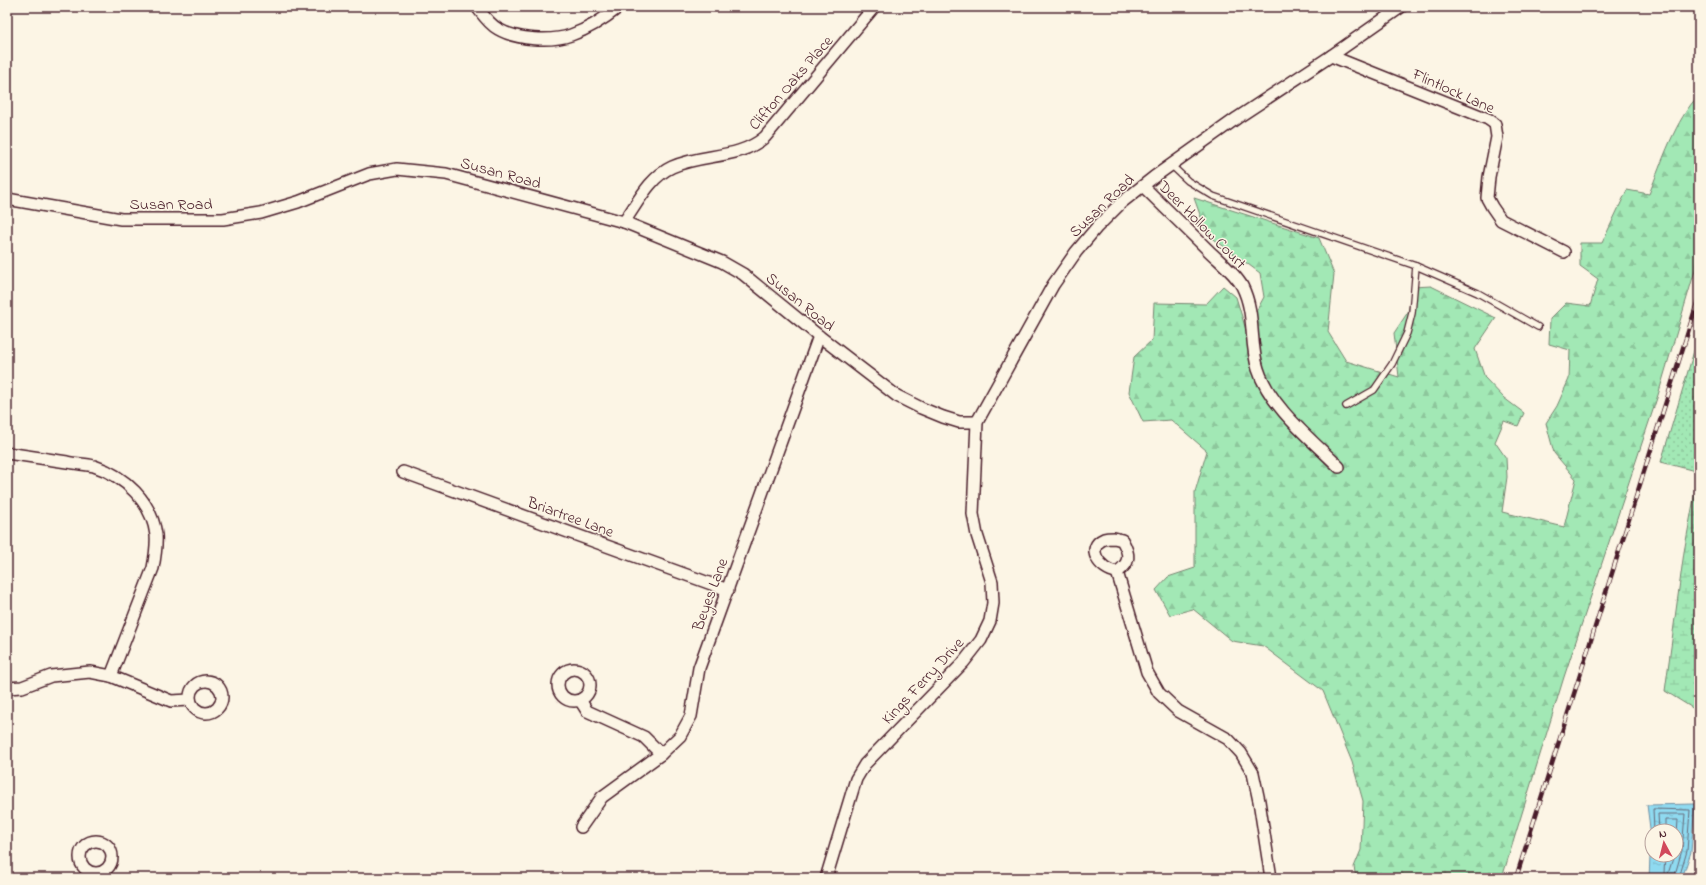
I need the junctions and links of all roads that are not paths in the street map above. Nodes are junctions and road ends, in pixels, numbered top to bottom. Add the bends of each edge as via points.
1 (477, 7) edge
2 (619, 7) edge
3 (874, 7) edge
4 (1400, 7) edge
5 (1331, 56) junction
6 (1171, 164) junction
7 (1143, 186) junction
8 (7, 199) edge
9 (624, 222) junction
10 (1564, 252) dead end
11 (1416, 266) junction
12 (1538, 327) dead end
13 (819, 336) junction
14 (1346, 406) dead end
15 (977, 422) junction
16 (7, 453) edge
17 (1339, 467) dead end
18 (403, 472) dead end
19 (1117, 572) dead end
20 (728, 590) junction
21 (111, 676) junction
22 (7, 688) edge
23 (190, 700) dead end
24 (580, 700) dead end
25 (661, 754) junction
26 (581, 827) dead end
27 (826, 878) edge
28 (1270, 878) edge

1 - 2 street via 486,19 499,29 523,37 546,39 571,36 592,26
3 - 9 street, Clifton Oaks Place via 756,145 672,167 653,181
4 - 5 street, Susan Road
5 - 6 street, Susan Road
5 - 10 street, Flintlock Lane via 1495,124 1497,137 1488,177 1487,198 1492,208 1501,220
6 - 7 street, Susan Road
6 - 11 lane via 1188,181 1213,196
7 - 15 street, Susan Road via 1121,203 1076,252 1053,285
7 - 17 street, Deer Hollow Court via 1227,268 1241,285 1253,323 1258,369 1267,389 1286,413
8 - 9 street, Susan Road via 121,219 223,219 261,213 298,202 369,174 397,169 446,174
9 - 13 street, Susan Road via 732,266
11 - 12 lane via 1478,293
11 - 14 lane via 1412,313 1407,333 1392,364 1374,390
13 - 15 street, Susan Road via 897,396 943,417 959,422
13 - 20 street, Beyes Lane
15 - 27 street, Kings Ferry Drive via 973,514 992,582 993,603 990,621 981,640 963,663 865,764 856,779
16 - 21 street via 94,466 129,484 142,498 151,516 156,534 153,568
18 - 20 street, Briartree Lane
19 - 28 street via 1147,672 1159,693 1178,711 1228,739 1241,753 1253,773
20 - 25 street, Beyes Lane via 699,668 691,716 680,736
21 - 22 street via 75,672 51,676 22,687
21 - 23 street via 172,701
24 - 25 street via 587,711 644,736
25 - 26 street, Beyes Lane via 602,797

